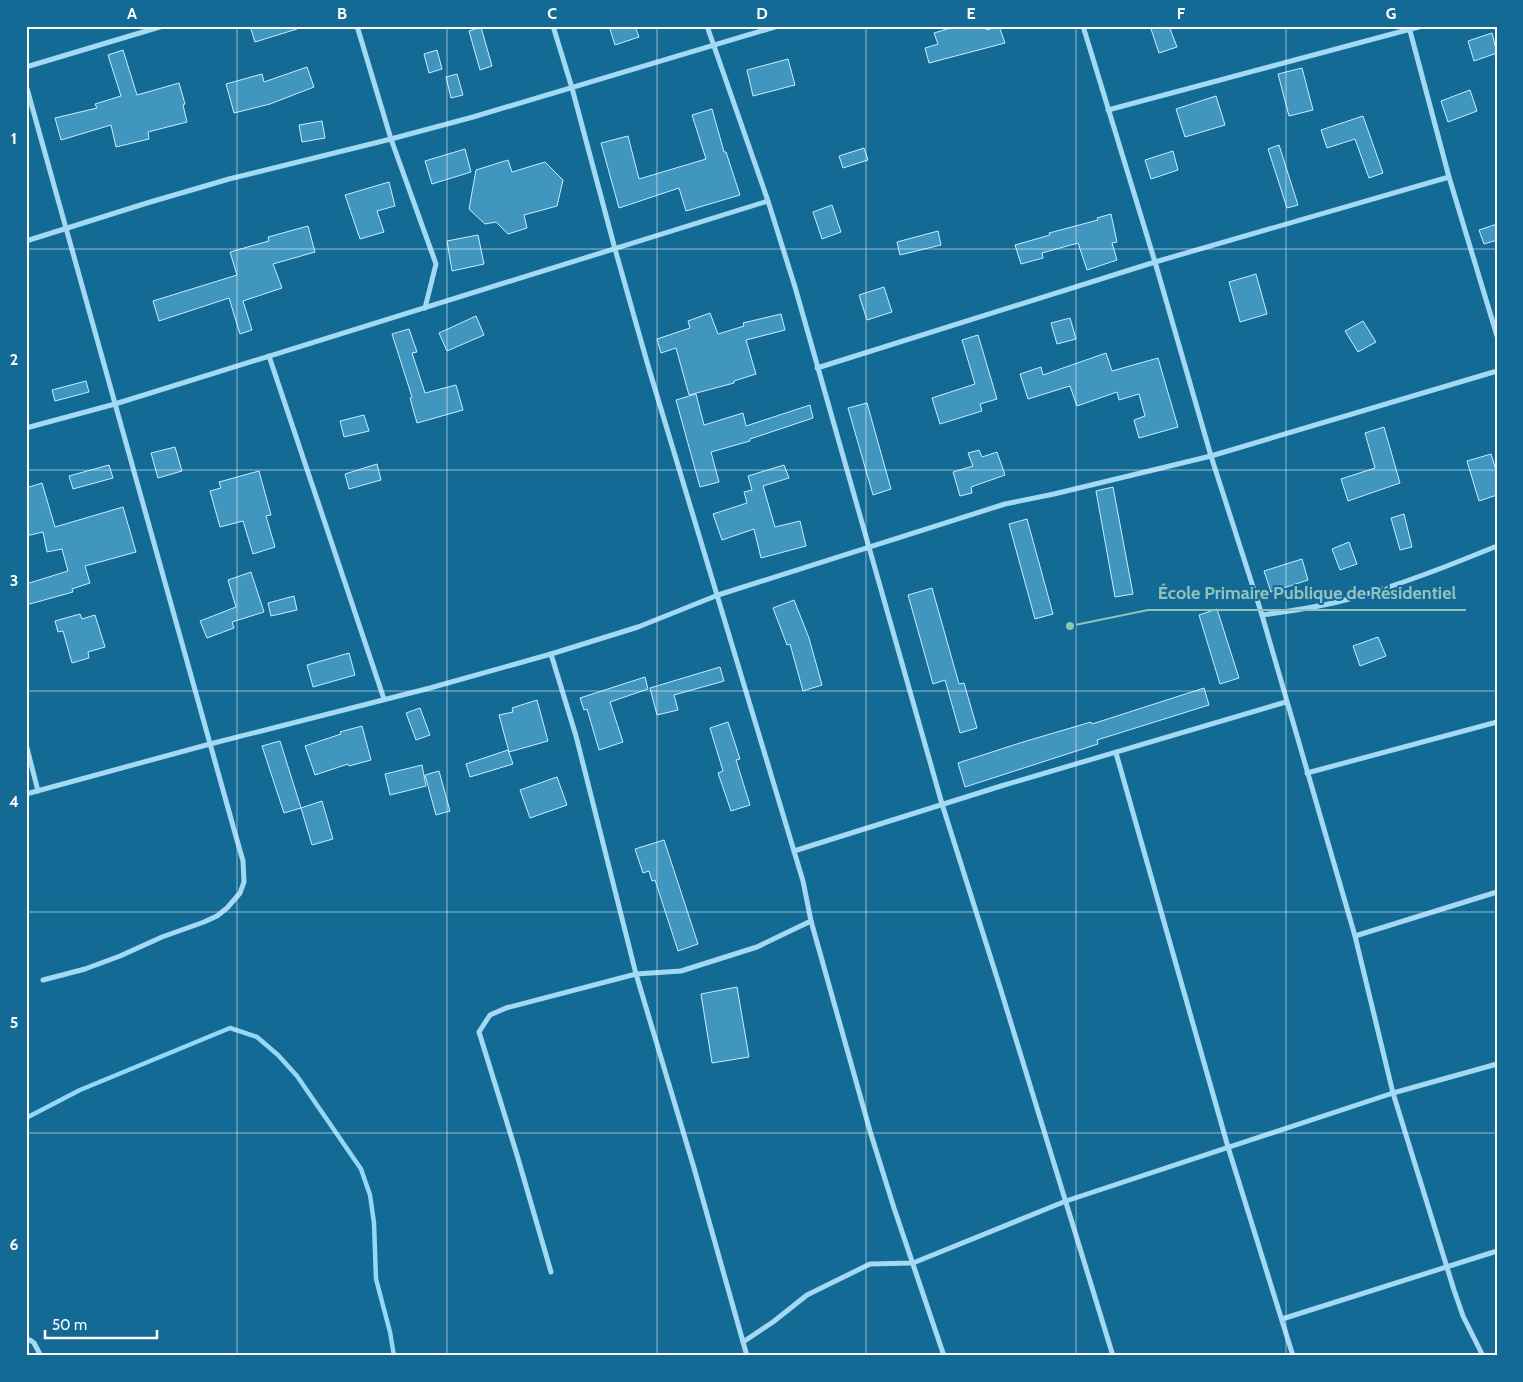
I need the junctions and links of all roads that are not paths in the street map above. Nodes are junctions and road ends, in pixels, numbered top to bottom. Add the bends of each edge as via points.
1 (163, 26) edge
2 (357, 26) edge
3 (553, 26) edge
4 (707, 26) edge
5 (778, 26) edge
6 (1083, 26) edge
7 (1422, 26) edge
8 (1410, 28) edge
9 (712, 46) junction
10 (26, 67) edge
11 (26, 85) edge
12 (572, 88) junction
13 (1108, 110) junction
14 (391, 139) junction
15 (1449, 177) junction
16 (768, 201) junction
17 (66, 228) junction
18 (26, 241) edge
19 (615, 249) junction
20 (1155, 262) junction
21 (425, 308) junction
22 (1497, 336) edge
23 (269, 356) junction
24 (816, 368) junction
25 (1497, 371) edge
26 (116, 404) junction
27 (26, 428) edge
28 (1211, 456) junction
29 (869, 546) junction
30 (1497, 546) edge
31 (718, 595) junction
32 (1262, 615) junction
33 (550, 654) junction
34 (384, 699) junction
35 (1286, 702) junction
36 (1497, 722) edge
37 (26, 744) edge
38 (210, 744) junction
39 (1116, 753) junction
40 (1307, 773) junction
41 (38, 791) junction
42 (26, 794) edge
43 (942, 804) junction
44 (794, 851) junction
45 (1497, 892) edge
46 (812, 921) junction
47 (1355, 936) junction
48 (636, 974) junction
49 (43, 980) dead end
50 (1497, 1064) edge
51 (1393, 1093) junction
52 (1228, 1147) junction
53 (1066, 1201) junction
54 (1497, 1251) edge
55 (913, 1263) junction
56 (1447, 1268) junction
57 (551, 1272) dead end
58 (1282, 1319) junction
59 (26, 1340) edge
60 (743, 1342) junction
61 (41, 1356) edge
62 (747, 1356) edge
63 (944, 1356) edge
64 (1113, 1356) edge
65 (1293, 1356) edge
66 (1483, 1356) edge

1 - 10 street
2 - 14 street
3 - 12 street
4 - 9 street
5 - 9 street
6 - 13 street
7 - 8 street
8 - 13 street
8 - 15 street
9 - 12 street
9 - 16 street
11 - 17 street
12 - 14 street
12 - 19 street
13 - 20 street
14 - 17 street via 229,179
14 - 21 street via 436,264
15 - 20 street
15 - 22 street
16 - 19 street
16 - 24 street
17 - 18 street
17 - 26 street
19 - 21 street
19 - 31 street
20 - 24 street
20 - 28 street
21 - 23 street
23 - 26 street
23 - 34 street
24 - 29 street
25 - 28 street
26 - 27 street
26 - 38 street
28 - 29 street via 1005,504
28 - 32 street
29 - 31 street
29 - 43 street
30 - 32 street via 1348,600
31 - 33 street via 638,628
31 - 44 street
32 - 35 street
33 - 34 street
33 - 48 street via 576,736
34 - 38 street
35 - 39 street
35 - 40 street
36 - 40 street
37 - 41 street
38 - 41 street
38 - 49 street via 243,861 244,882 240,892 228,908 204,922 102,962
39 - 43 street
39 - 52 street
40 - 47 street
41 - 42 street
43 - 44 street
43 - 53 street
44 - 46 street
45 - 47 street
46 - 48 street via 757,947 681,971
46 - 55 street via 870,1131
47 - 51 street
48 - 57 street via 506,1008 490,1016 479,1032
48 - 60 street
50 - 51 street
51 - 52 street
51 - 56 street
52 - 53 street
52 - 58 street
53 - 55 street
53 - 64 street
54 - 56 street
55 - 60 street via 870,1264 807,1295
55 - 63 street
56 - 58 street
56 - 66 street
58 - 65 street
59 - 61 street via 34,1343
60 - 62 street

